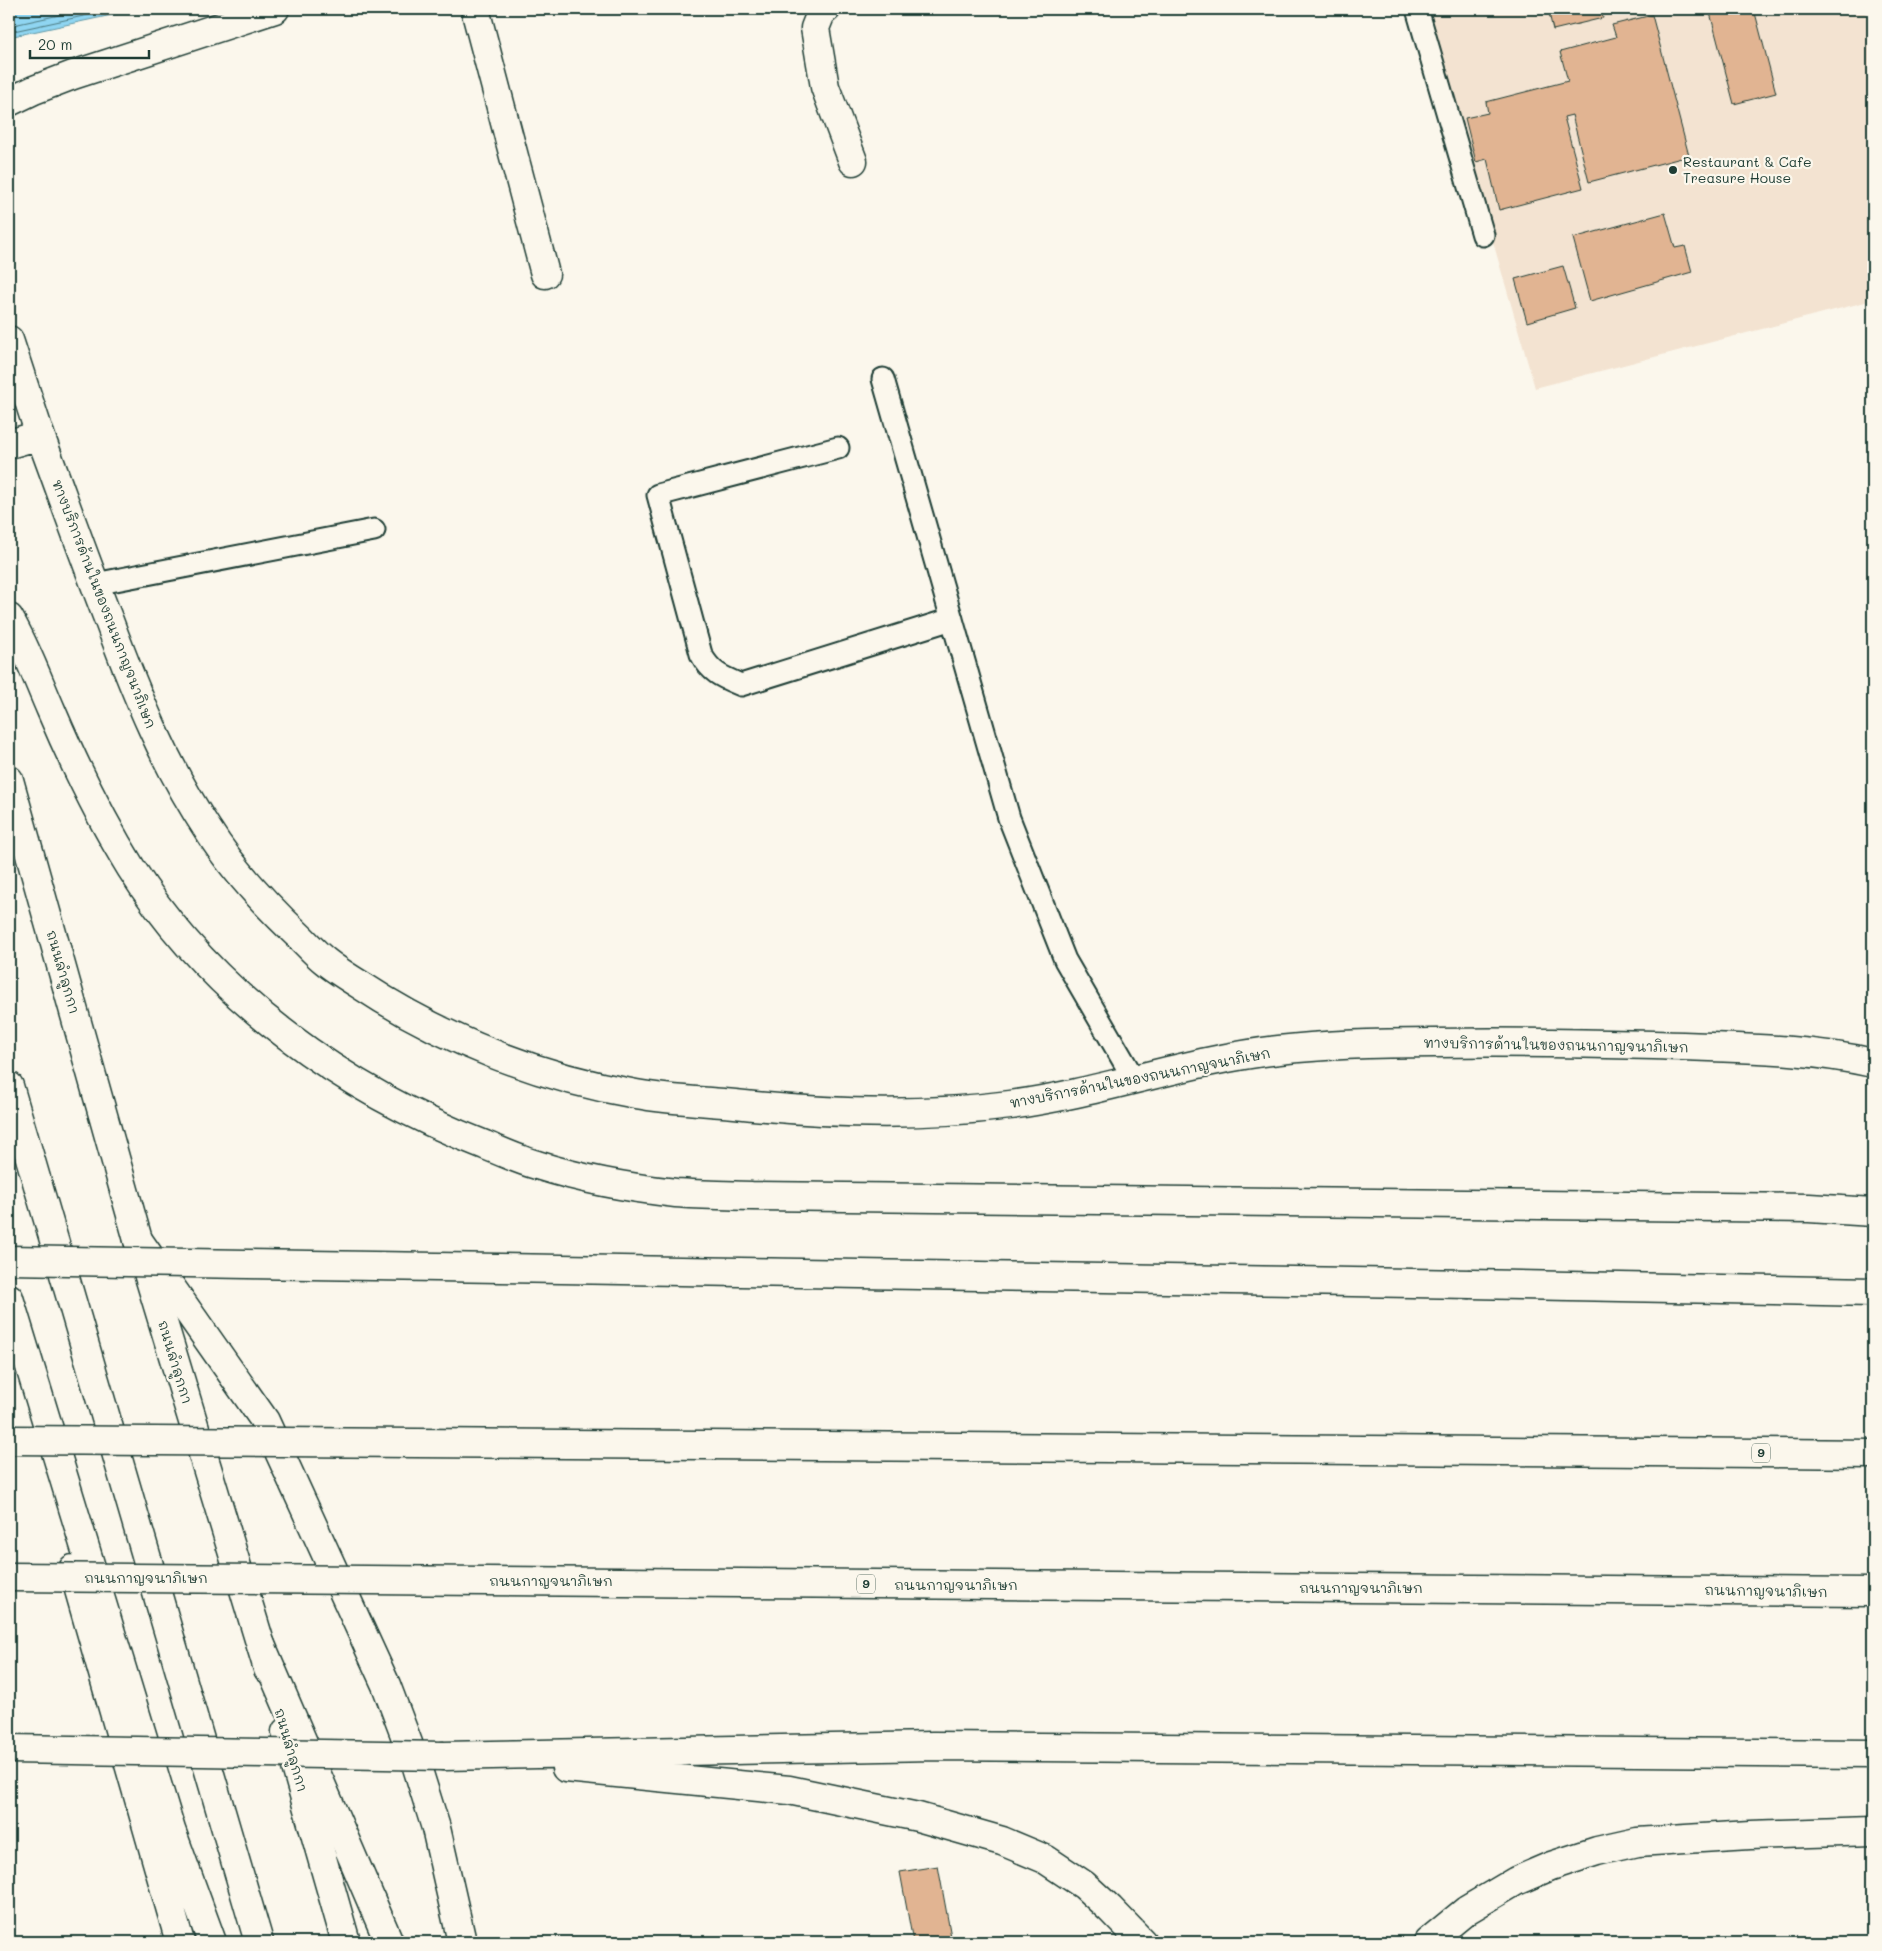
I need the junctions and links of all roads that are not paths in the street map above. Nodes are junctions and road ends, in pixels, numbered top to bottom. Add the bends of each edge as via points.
1 (275, 9) edge
2 (475, 9) edge
3 (826, 9) edge
4 (1417, 9) edge
5 (9, 102) edge
6 (853, 161) dead end
7 (1483, 235) dead end
8 (545, 274) dead end
9 (9, 340) edge
10 (883, 379) dead end
11 (40, 435) junction
12 (9, 444) edge
13 (838, 448) dead end
14 (374, 530) dead end
15 (95, 584) junction
16 (9, 618) edge
17 (952, 619) junction
18 (9, 780) edge
19 (1873, 1063) edge
20 (1134, 1078) junction
21 (9, 1086) edge
22 (1873, 1212) edge
23 (138, 1240) junction
24 (9, 1260) edge
25 (1873, 1292) edge
26 (9, 1298) edge
27 (9, 1348) edge
28 (9, 1440) edge
29 (1873, 1454) edge
30 (9, 1577) edge
31 (1873, 1592) edge
32 (261, 1645) junction
33 (9, 1749) edge
34 (1873, 1754) edge
35 (444, 1756) junction
36 (1873, 1831) edge
37 (180, 1942) edge
38 (212, 1942) edge
39 (259, 1942) edge
40 (346, 1942) edge
41 (390, 1942) edge
42 (462, 1942) edge
43 (1142, 1942) edge
44 (1428, 1942) edge

1 - 5 main road via 73,75
2 - 8 main road
3 - 6 main road via 821,12 815,28 825,87
4 - 7 lane
9 - 11 main road, ทางบริการด้านในของถนนกาญจนาภิเษก
10 - 17 lane
11 - 12 main road
11 - 15 main road, ทางบริการด้านในของถนนกาญจนาภิเษก
13 - 17 lane via 658,495 707,666 741,686
14 - 15 lane
15 - 20 main road, ทางบริการด้านในของถนนกาญจนาภิเษก via 150,726 176,779 210,834 248,884 326,962 390,1005 441,1032 538,1071 637,1094 803,1112 886,1114 975,1109 1062,1096
16 - 22 main road via 104,822 137,877 216,974 286,1035 376,1094 442,1129 535,1165 647,1189 752,1196 1809,1208
17 - 20 lane via 1009,818 1065,960
18 - 23 main road, ถนนลำลูกกา
19 - 20 main road, ทางบริการด้านในของถนนกาญจนาภิเษก via 1811,1053 1751,1049 1522,1041 1398,1043 1279,1050
21 - 39 main road
23 - 32 main road, ถนนลำลูกกา
23 - 42 main road via 265,1421 386,1685 418,1768 436,1828
24 - 25 main road, bridge
26 - 38 main road via 171,1830
27 - 37 main road
28 - 29 main road, 9, bridge
30 - 31 main road, ถนนกาญจนาภิเษก / 9, bridge
32 - 40 main road, ถนนลำลูกกา
32 - 41 main road
33 - 35 main road, bridge
34 - 35 main road via 932,1746
35 - 43 main road via 789,1790 918,1817 1002,1841 1045,1859 1084,1885
36 - 44 main road via 1636,1842 1551,1866 1516,1881 1467,1910

